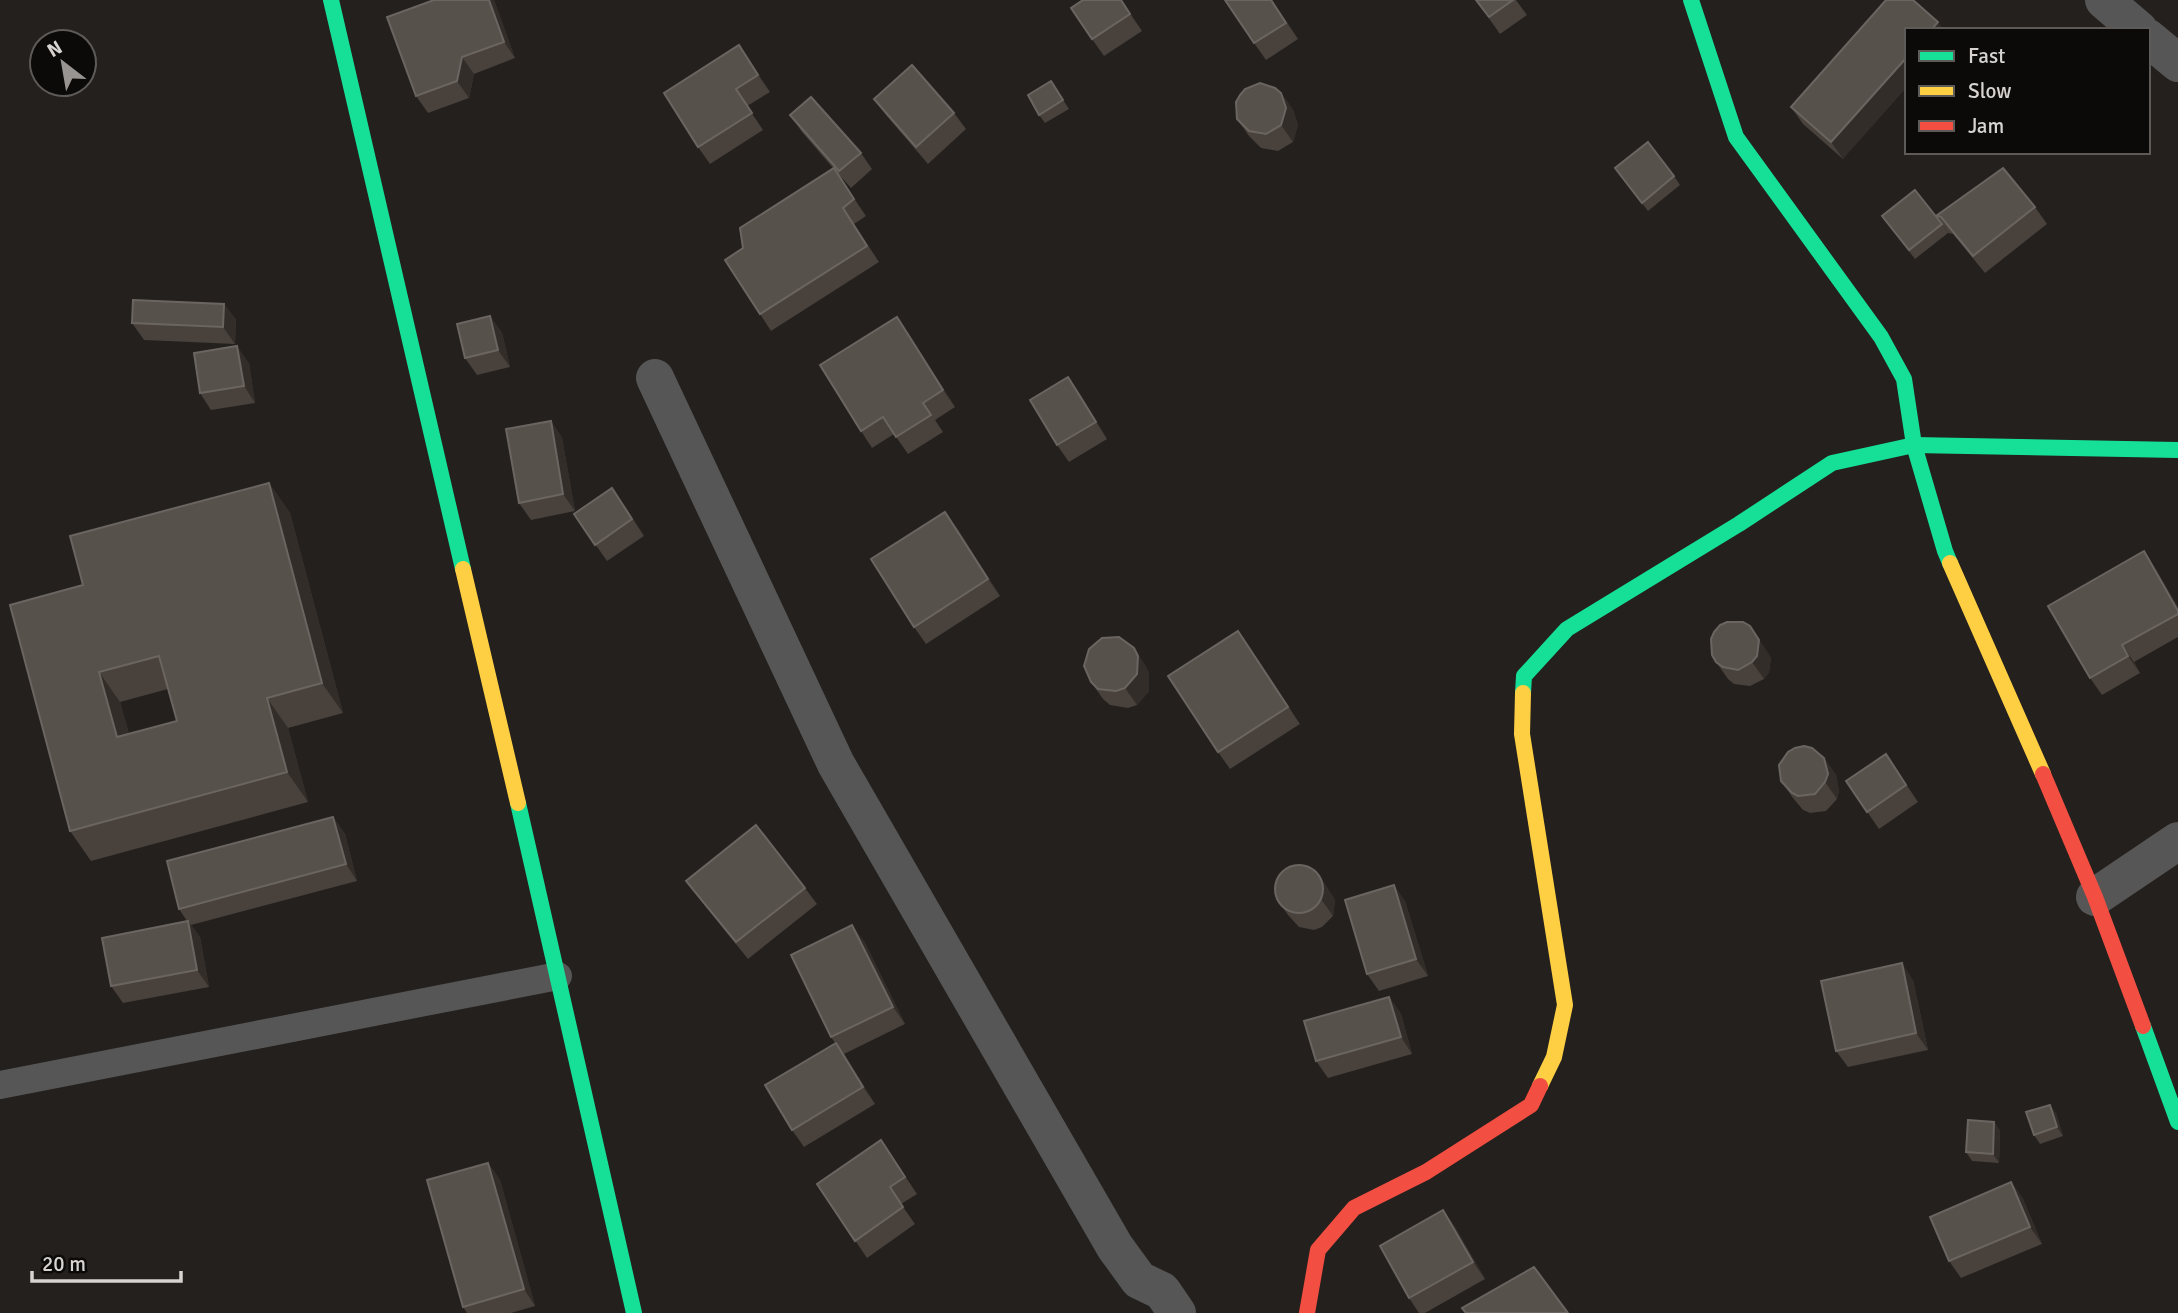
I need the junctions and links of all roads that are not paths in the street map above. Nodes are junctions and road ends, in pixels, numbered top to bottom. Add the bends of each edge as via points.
1 (331, 0) edge
2 (1691, 0) edge
3 (2104, 0) edge
4 (2137, 28) edge
5 (2150, 40) edge
6 (2178, 63) edge
7 (655, 378) dead end
8 (1914, 445) junction
9 (2178, 450) edge
10 (2178, 841) edge
11 (2095, 897) junction
12 (558, 976) junction
13 (0, 1085) edge
14 (2178, 1122) edge
15 (634, 1313) edge
16 (1177, 1313) edge
17 (1307, 1313) edge

1 - 12 street
2 - 8 street via 1736,137 1881,337 1904,379
3 - 4 street
5 - 6 street
7 - 16 street via 835,764 1115,1247 1139,1280 1162,1291
8 - 9 street
8 - 11 street via 1945,551
8 - 17 street via 1832,463 1567,629 1524,676 1522,734 1564,1005 1554,1057 1531,1105 1426,1172 1354,1208 1318,1250
10 - 11 street
11 - 14 street
12 - 13 lane
12 - 15 street

